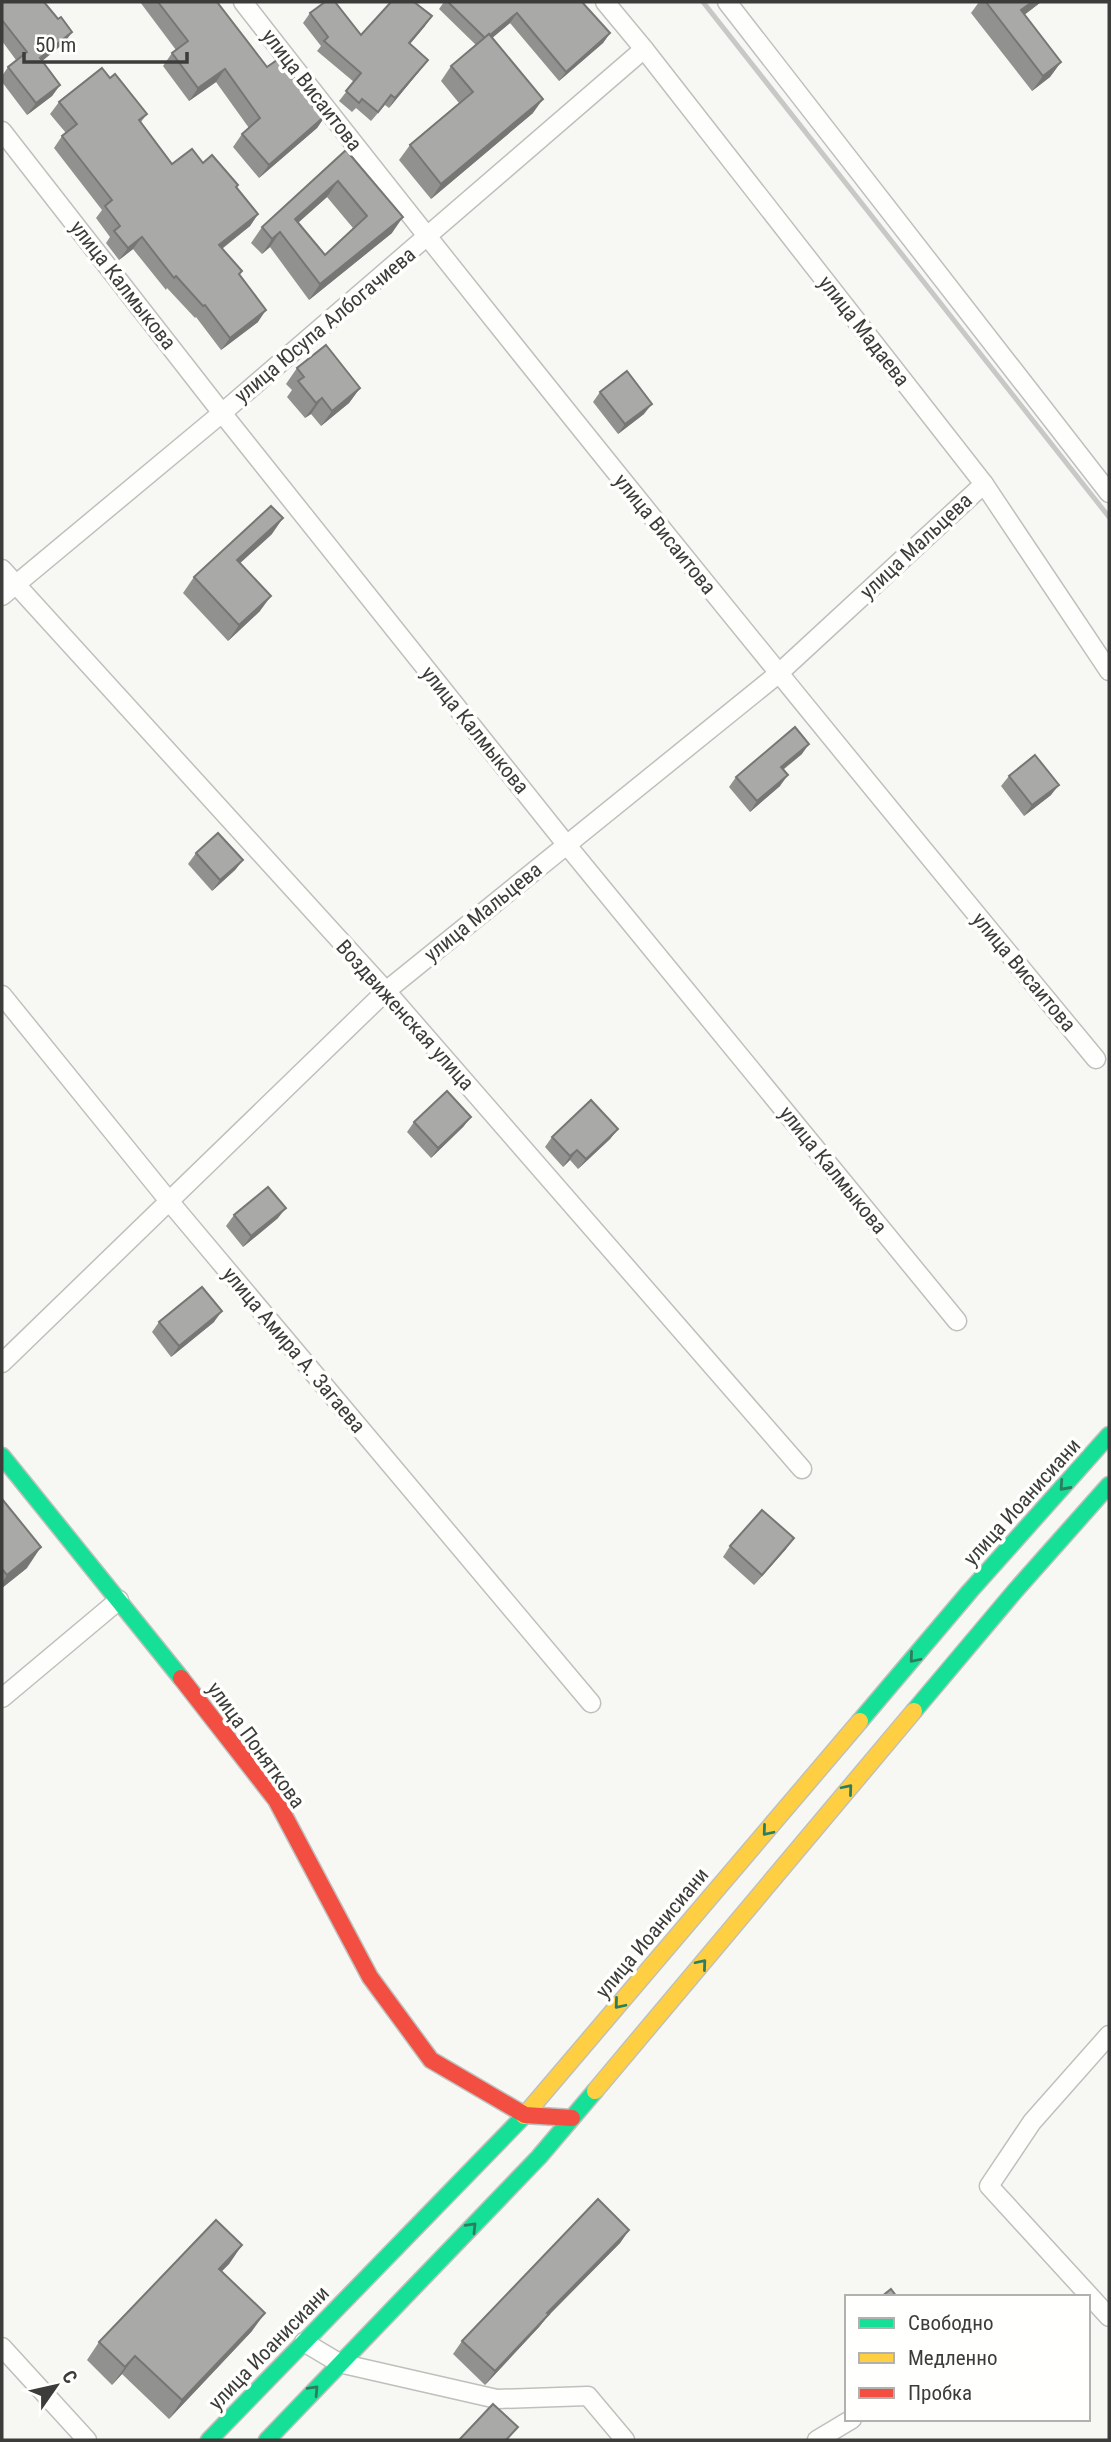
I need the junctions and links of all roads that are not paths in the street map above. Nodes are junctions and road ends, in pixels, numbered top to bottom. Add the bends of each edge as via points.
1 (243, 2) edge
2 (605, 2) edge
3 (727, 2) edge
4 (644, 49) junction
5 (2, 131) edge
6 (427, 238) junction
7 (222, 413) junction
8 (984, 484) junction
9 (1109, 493) edge
10 (2, 569) edge
11 (8, 590) edge
12 (1109, 671) edge
13 (778, 674) junction
14 (566, 844) junction
15 (386, 991) junction
16 (2, 995) edge
17 (1096, 1059) dead end
18 (169, 1201) junction
19 (957, 1321) dead end
20 (2, 1363) edge
21 (1109, 1436) edge
22 (2, 1456) edge
23 (802, 1469) dead end
24 (1109, 1485) edge
25 (120, 1600) junction
26 (2, 1698) edge
27 (591, 1703) dead end
28 (1109, 2035) edge
29 (525, 2115) junction
30 (572, 2118) junction
31 (539, 2157) junction
32 (1089, 2295) edge
33 (1090, 2296) edge
34 (1109, 2317) edge
35 (304, 2342) junction
36 (2, 2347) edge
37 (339, 2363) junction
38 (849, 2421) edge
39 (87, 2440) edge
40 (209, 2440) edge
41 (267, 2440) edge
42 (625, 2440) edge
43 (817, 2440) edge

1 - 6 street, улица Висаитова
2 - 4 street, улица Мадаева
3 - 9 street
4 - 6 street, улица Юсупа Албогачиева
4 - 8 street, улица Мадаева
5 - 7 street, улица Калмыкова
6 - 7 street, улица Юсупа Албогачиева
6 - 13 street, улица Висаитова
7 - 11 street, улица Юсупа Албогачиева
7 - 14 street, улица Калмыкова
8 - 12 street, улица Мадаева
8 - 13 street, улица Мальцева
10 - 11 street, Воздвиженская улица
11 - 15 street, Воздвиженская улица
13 - 14 street, улица Мальцева
13 - 17 street, улица Висаитова
14 - 15 street, улица Мальцева
14 - 19 street, улица Калмыкова
15 - 18 street, улица Мальцева
15 - 23 street, Воздвиженская улица
16 - 18 street, улица Амира А. Загаева
18 - 20 street, улица Мальцева
18 - 27 street, улица Амира А. Загаева
21 -> 29 main road, улица Иоанисиани via 961,1602
22 - 25 main road, улица Поняткова
30 -> 24 main road
25 - 26 street
25 - 29 main road, улица Поняткова via 276,1800 370,1977 430,2060
28 - 32 street via 1032,2122 989,2186
29 - 30 main road
29 - 31 main road
29 - 35 main road, улица Иоанисиани
30 - 31 main road
37 -> 31 main road
33 - 34 street
35 - 37 street
35 - 40 main road, улица Иоанисиани
36 - 39 street
41 -> 37 main road
37 - 42 street via 497,2399 588,2396
38 - 43 street

